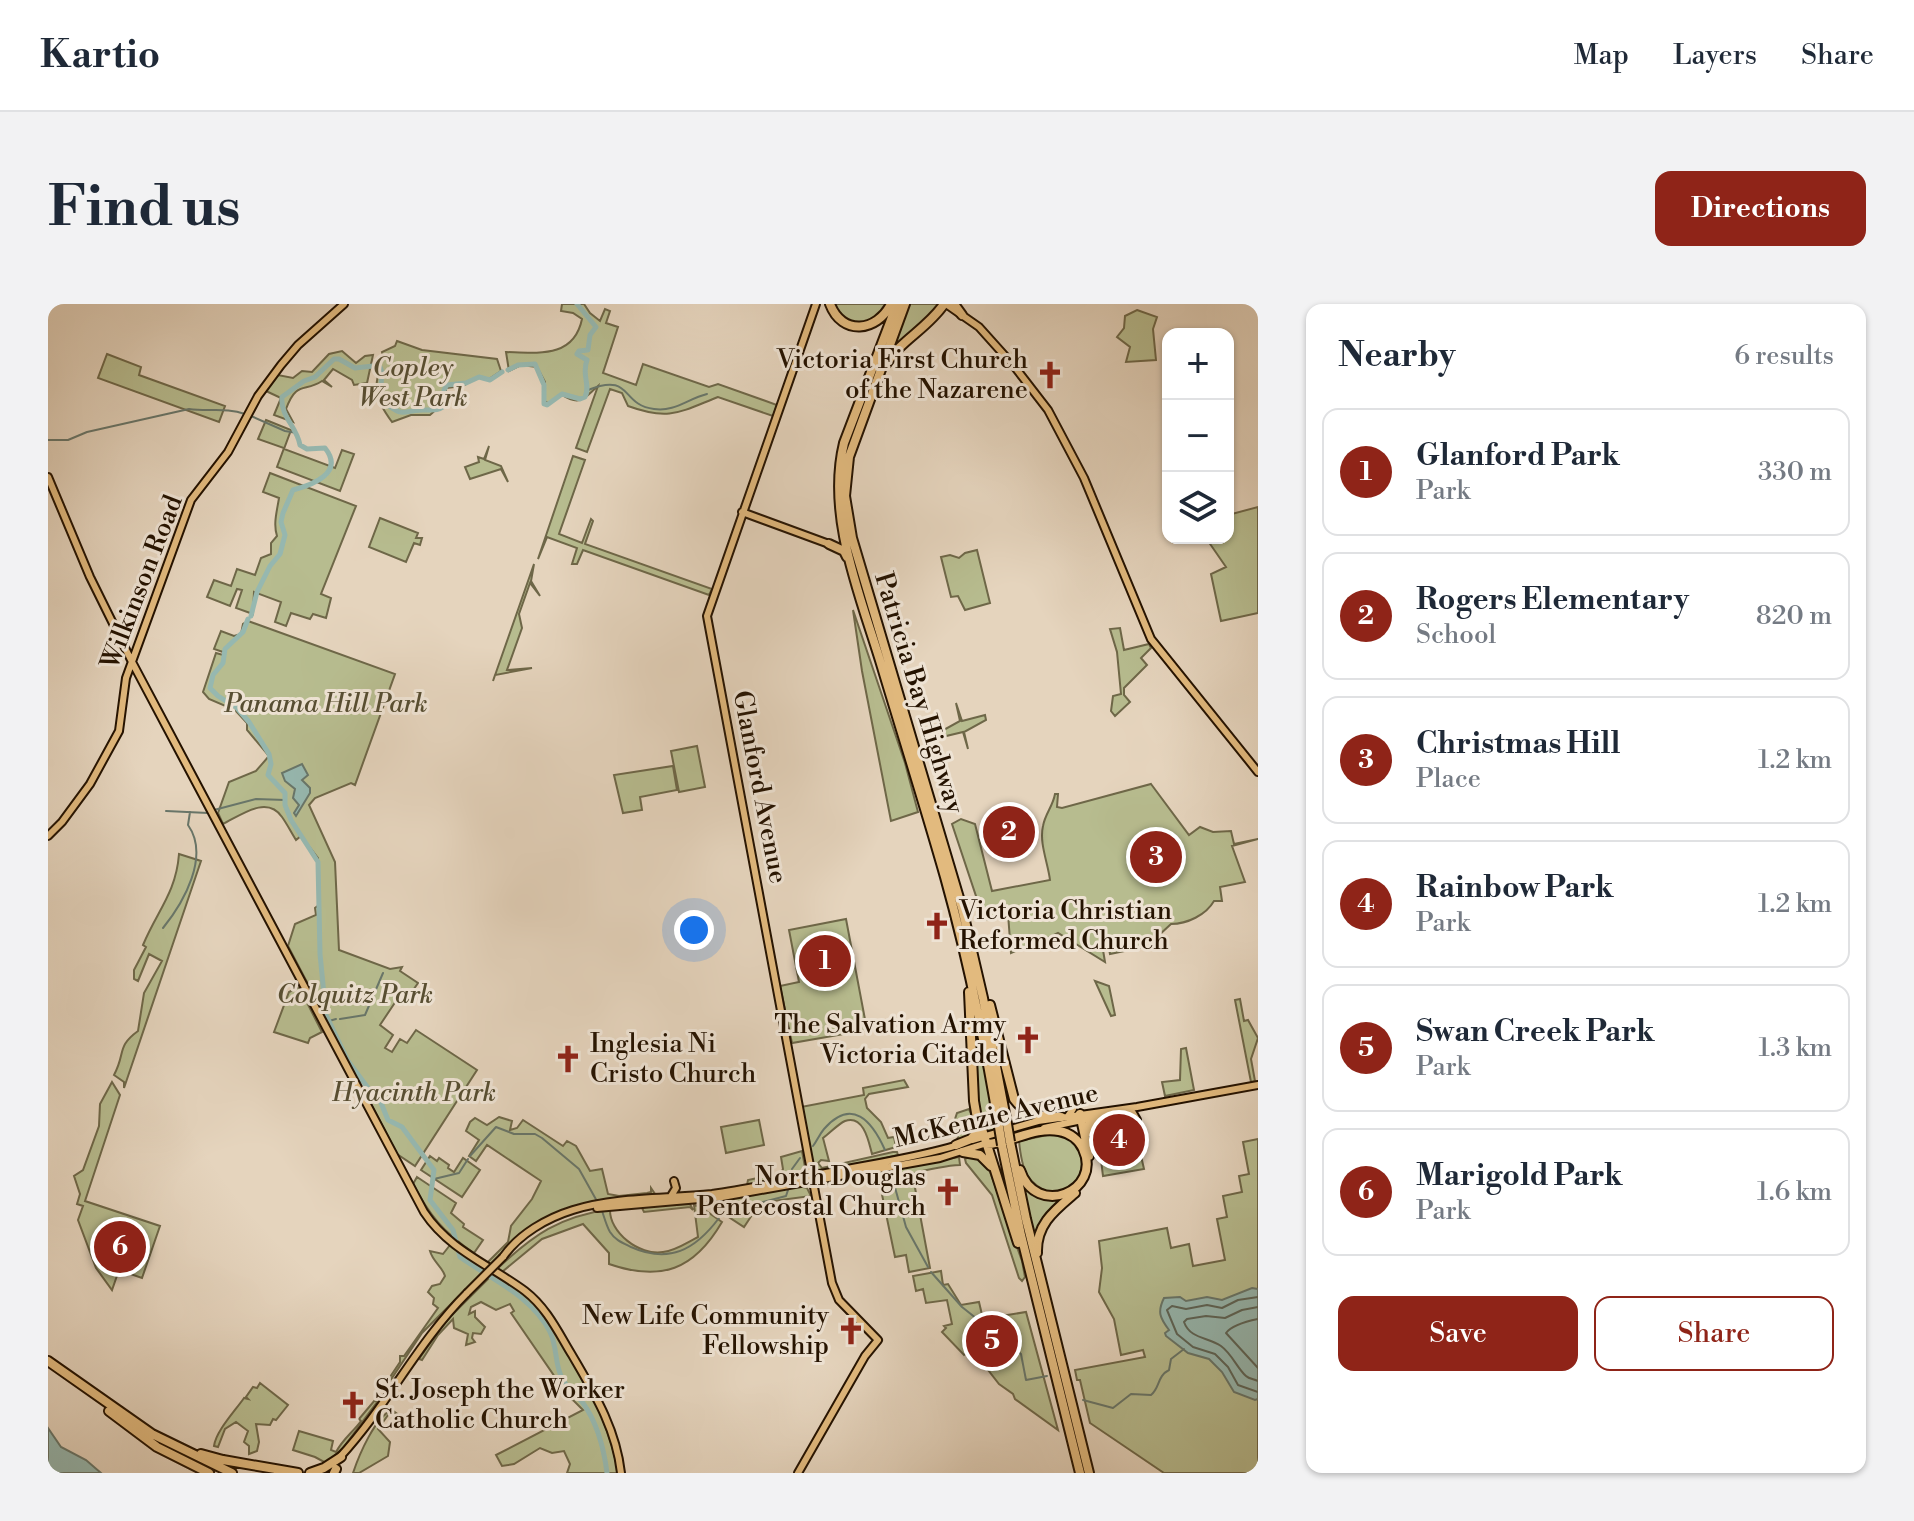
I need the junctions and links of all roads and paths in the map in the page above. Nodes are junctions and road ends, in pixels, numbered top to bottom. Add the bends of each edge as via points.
1 (344, 304) edge
2 (816, 304) edge
3 (830, 304) edge
4 (894, 304) edge
5 (905, 304) edge
6 (945, 304) edge
7 (954, 304) edge
8 (962, 315) junction
9 (854, 438) junction
10 (839, 466) junction
11 (48, 477) edge
12 (742, 512) junction
13 (829, 544) junction
14 (138, 644) junction
15 (125, 645) junction
16 (880, 660) junction
17 (132, 662) junction
18 (141, 675) junction
19 (126, 678) junction
20 (1258, 772) edge
21 (940, 833) junction
22 (48, 836) edge
23 (949, 895) junction
24 (988, 1001) junction
25 (973, 1082) junction
26 (1258, 1085) edge
27 (1074, 1099) dead end
28 (1137, 1107) junction
29 (1125, 1111) junction
30 (1064, 1117) junction
31 (1081, 1117) junction
32 (1101, 1117) junction
33 (1006, 1125) junction
34 (1086, 1138) junction
35 (985, 1140) junction
36 (1009, 1143) junction
37 (960, 1148) junction
38 (809, 1162) junction
39 (827, 1175) junction
40 (997, 1177) junction
41 (812, 1178) junction
42 (674, 1181) dead end
43 (797, 1181) junction
44 (666, 1197) junction
45 (710, 1199) junction
46 (816, 1199) junction
47 (603, 1205) junction
48 (709, 1208) dead end
49 (1047, 1304) junction
50 (1046, 1336) junction
51 (48, 1363) edge
52 (107, 1407) junction
53 (352, 1445) junction
54 (341, 1457) junction
55 (266, 1468) junction
56 (334, 1472) edge
57 (209, 1473) edge
58 (222, 1473) edge
59 (232, 1473) edge
60 (281, 1473) edge
61 (298, 1473) edge
62 (310, 1473) edge
63 (325, 1473) edge
64 (621, 1473) edge
65 (798, 1473) edge
66 (1080, 1473) edge
67 (1089, 1473) edge

1 - 14 main road, Wilkinson Road via 285,360 194,496
2 - 12 main road, Glanford Avenue
3 - 4 highway via 843,322 862,327 878,322
4 - 10 highway, Patricia Bay Highway
5 - 9 highway, Patricia Bay Highway
6 - 8 main road
6 - 9 highway via 886,362
7 - 8 highway
8 - 20 main road via 991,341 1053,418 1084,478 1151,639
9 - 21 highway, Patricia Bay Highway via 845,486 850,527
10 - 13 highway via 836,495 843,536
10 - 16 highway, Patricia Bay Highway via 843,527
11 - 15 main road
12 - 13 main road
12 - 38 main road, Glanford Avenue via 707,616
13 - 16 highway via 846,554
14 - 15 main road
14 - 17 main road, Wilkinson Road
15 - 17 main road
16 - 23 highway, Patricia Bay Highway
17 - 18 main road
17 - 19 main road, Wilkinson Road
18 - 19 main road
18 - 64 main road via 431,1222 455,1246 525,1291 550,1317 606,1417
19 - 22 main road, Wilkinson Road via 119,731 68,816
21 - 24 highway
21 - 33 highway, Patricia Bay Highway via 976,966
23 - 25 highway via 967,977
23 - 33 highway, Patricia Bay Highway
24 - 30 highway via 1014,1099 1032,1115
24 - 33 highway
25 - 35 highway
25 - 37 highway via 979,1130
26 - 28 main road, McKenzie Avenue
27 - 30 main road
28 - 29 main road, McKenzie Avenue
28 - 29 main road via 1137,1120
28 - 31 main road, McKenzie Avenue
29 - 32 main road, McKenzie Avenue
30 - 31 main road, McKenzie Avenue
30 - 35 main road, McKenzie Avenue
31 - 32 main road, McKenzie Avenue
31 - 34 highway
31 - 35 main road, McKenzie Avenue
32 - 34 highway via 1090,1124
33 - 36 highway, Patricia Bay Highway, bridge
34 - 49 highway via 1090,1164 1085,1182 1048,1216 1038,1239
35 - 36 highway via 1065,1132 1085,1152 1081,1181 1058,1196 1034,1191
35 - 37 main road, McKenzie Avenue
35 - 40 highway
36 - 49 highway, Patricia Bay Highway
36 - 50 highway, Patricia Bay Highway
37 - 39 main road, McKenzie Avenue
37 - 40 highway via 985,1158
38 - 39 main road
38 - 41 main road, Glanford Avenue
38 - 43 main road
39 - 41 main road, McKenzie Avenue
39 - 46 main road via 818,1183
40 - 50 highway
41 - 43 main road, McKenzie Avenue
41 - 46 main road, Glanford Avenue
42 - 44 main road via 675,1191
43 - 44 main road, McKenzie Avenue
43 - 45 main road, McKenzie Avenue
43 - 46 main road via 810,1187
44 - 47 main road, McKenzie Avenue
45 - 47 main road, McKenzie Avenue
45 - 48 main road
46 - 65 main road, Glanford Avenue via 834,1290 878,1340
47 - 53 main road, McKenzie Avenue, bridge via 568,1212 519,1240 427,1337
49 - 67 highway, Patricia Bay Highway
50 - 66 highway, Patricia Bay Highway
51 - 52 highway
52 - 55 highway via 185,1448
52 - 57 highway via 157,1447
52 - 58 highway via 158,1442
52 - 59 highway
53 - 54 main road, McKenzie Avenue
53 - 56 main road, McKenzie Avenue
54 - 62 highway
54 - 63 main road, McKenzie Avenue
55 - 60 highway
55 - 61 highway

